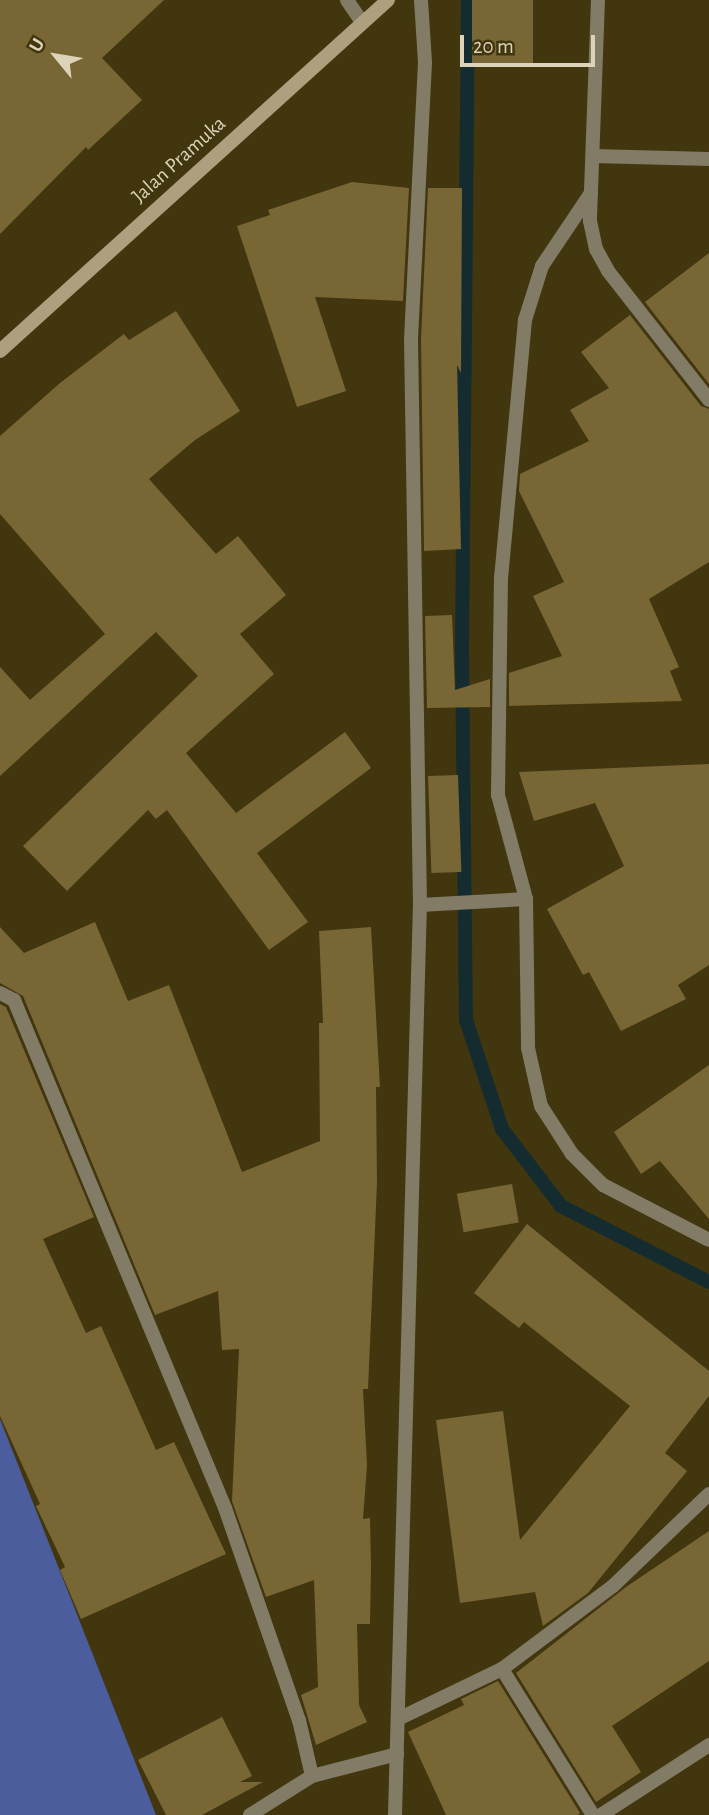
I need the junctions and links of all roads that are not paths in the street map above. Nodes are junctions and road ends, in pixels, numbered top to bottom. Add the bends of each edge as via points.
1 (347, 0) edge
2 (388, 0) edge
3 (421, 0) edge
4 (598, 0) edge
5 (362, 22) junction
6 (593, 150) junction
7 (709, 159) edge
8 (591, 193) junction
9 (0, 351) edge
10 (709, 400) edge
11 (520, 901) junction
12 (420, 905) junction
13 (0, 993) edge
14 (709, 1240) edge
15 (709, 1494) edge
16 (502, 1669) junction
17 (398, 1719) junction
18 (709, 1745) edge
19 (397, 1754) junction
20 (312, 1776) junction
21 (250, 1815) edge
22 (395, 1815) edge
23 (593, 1815) edge
24 (601, 1815) edge

1 - 5 street
2 - 5 main road, Jalan Pramuka
3 - 12 street via 423,153 411,339
4 - 6 street
5 - 9 main road, Jalan Pramuka
6 - 7 street
6 - 8 street
8 - 10 street via 590,221 608,271
8 - 11 street via 542,266 525,320 517,381 501,577 498,795
11 - 12 street
11 - 14 street via 528,1048 541,1107 572,1154 603,1185
12 - 17 street
13 - 20 street via 14,1000 225,1508 299,1720
15 - 16 street via 613,1586
16 - 17 street
16 - 23 street
17 - 19 street
18 - 24 street
19 - 20 street
19 - 22 street
20 - 21 street

